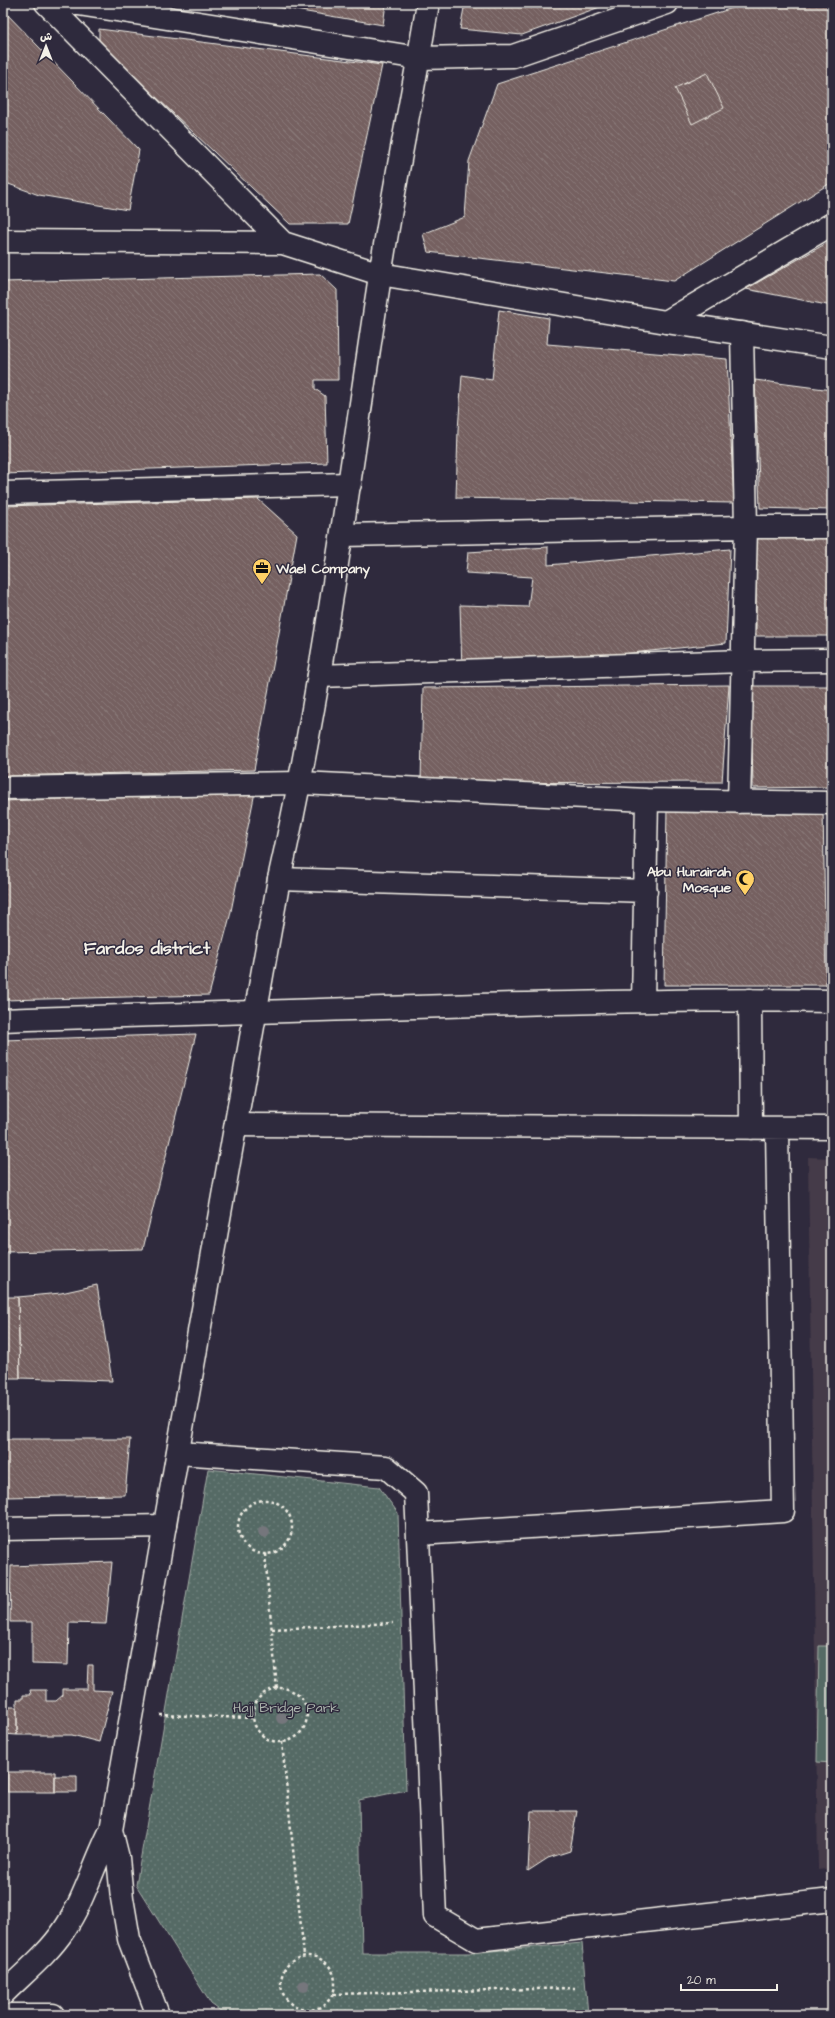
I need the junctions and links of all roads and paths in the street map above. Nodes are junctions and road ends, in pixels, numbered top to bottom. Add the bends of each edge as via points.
1 (46, 3) edge
2 (428, 3) edge
3 (667, 3) edge
4 (69, 9) edge
5 (419, 58) junction
6 (832, 224) edge
7 (3, 241) edge
8 (283, 243) junction
9 (380, 274) junction
10 (666, 322) junction
11 (742, 333) junction
12 (832, 346) edge
13 (350, 484) junction
14 (3, 493) edge
15 (746, 527) junction
16 (832, 527) edge
17 (343, 535) junction
18 (832, 660) edge
19 (743, 661) junction
20 (319, 676) junction
21 (301, 783) junction
22 (3, 788) edge
23 (647, 800) junction
24 (739, 802) junction
25 (832, 803) edge
26 (279, 879) junction
27 (646, 891) junction
28 (750, 1000) junction
29 (643, 1001) junction
30 (832, 1001) edge
31 (256, 1010) junction
32 (3, 1020) edge
33 (236, 1125) junction
34 (752, 1128) junction
35 (777, 1128) junction
36 (832, 1128) edge
37 (178, 1453) junction
38 (165, 1526) junction
39 (3, 1529) edge
40 (418, 1534) junction
41 (265, 1554) junction
42 (422, 1621) junction
43 (272, 1629) junction
44 (277, 1689) junction
45 (132, 1714) junction
46 (252, 1718) junction
47 (282, 1742) junction
48 (111, 1830) junction
49 (832, 1900) edge
50 (304, 1956) junction
51 (575, 1988) dead end
52 (3, 1994) edge
53 (333, 1994) junction
54 (11, 2015) edge
55 (53, 2015) edge
56 (158, 2015) edge

1 - 4 street
2 - 5 street
3 - 5 street via 512,56
4 - 5 street
4 - 8 street
5 - 9 street
6 - 10 street
7 - 8 street
8 - 9 street
9 - 10 street
9 - 13 street
10 - 11 street
11 - 12 street
11 - 15 street
13 - 14 street
13 - 17 street
15 - 16 street
15 - 17 street
15 - 19 street
17 - 20 street
18 - 19 street
19 - 20 street
19 - 24 street
20 - 21 street
21 - 22 street
21 - 23 street
21 - 26 street
23 - 24 street
23 - 27 street
24 - 25 street
26 - 27 street
26 - 31 street
27 - 29 street
28 - 29 street
28 - 30 street
28 - 34 street
29 - 31 street
31 - 32 street
31 - 33 street
33 - 34 street
33 - 37 street
34 - 35 street
35 - 36 street
35 - 40 street via 783,1511
37 - 38 street
37 - 40 street via 386,1467 416,1493
38 - 39 street
38 - 45 street
40 - 42 street
41 - 41 path via 278,1551 285,1545 292,1529 288,1513 282,1506 265,1500 248,1505 242,1512 237,1530 245,1546 252,1552
41 - 43 path
42 - 43 path
42 - 49 street via 435,1916 476,1940
43 - 44 path
44 - 46 path via 263,1694 257,1700
44 - 47 path via 290,1690 297,1694 303,1700 307,1713 305,1726 300,1734 294,1739
45 - 46 path
45 - 48 street
46 - 47 path via 260,1734 268,1740
47 - 50 path
48 - 52 street via 97,1857 81,1900 64,1930 44,1954
48 - 56 street via 118,1858 129,1939
50 - 53 path via 317,1957 331,1969 334,1977
50 - 53 path via 291,1962 281,1977 280,1986 288,2002 296,2008 313,2010 322,2007
51 - 53 path
54 - 55 street

